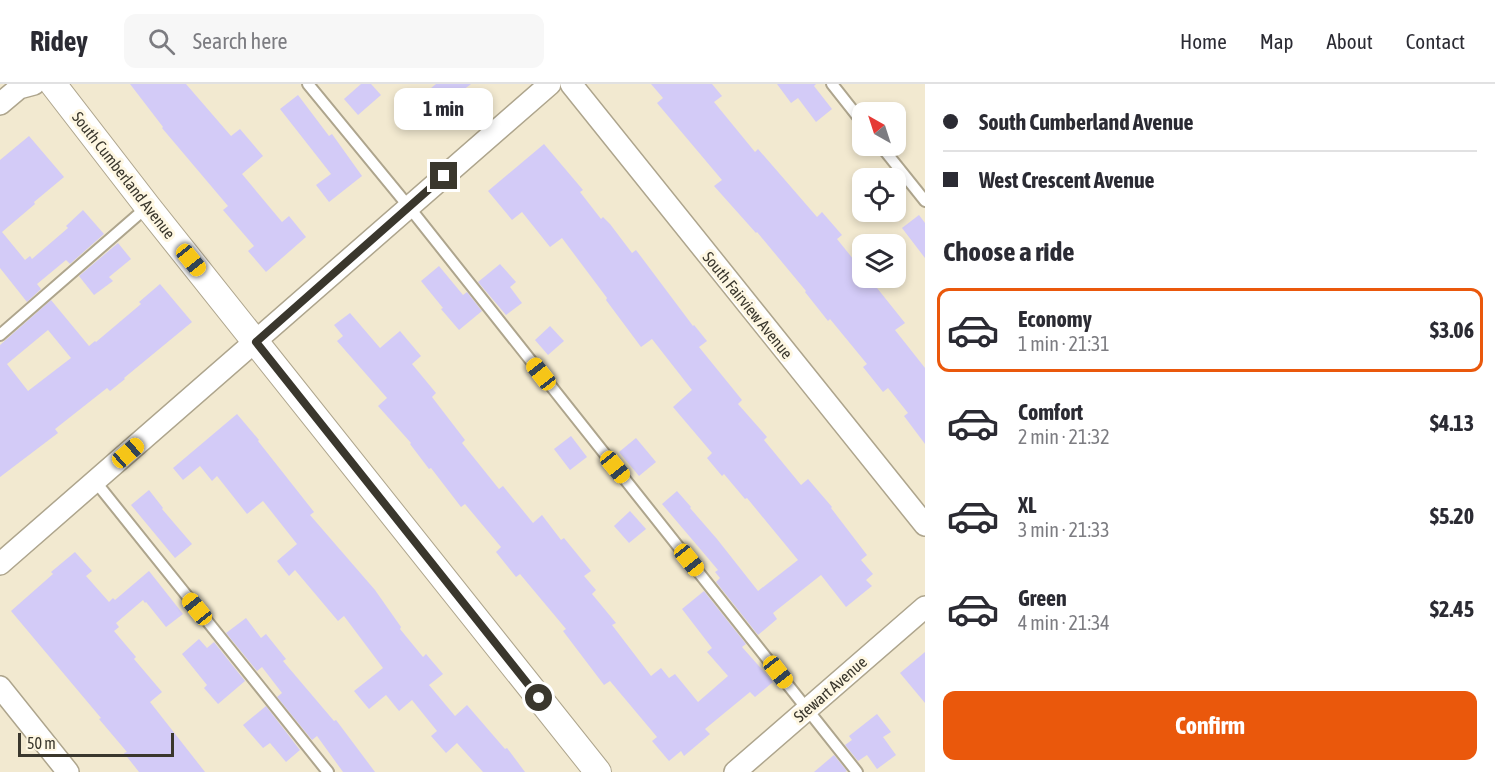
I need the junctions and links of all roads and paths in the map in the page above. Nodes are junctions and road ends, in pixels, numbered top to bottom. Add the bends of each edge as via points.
1 (34, 84) edge
2 (53, 84) edge
3 (308, 84) edge
4 (550, 84) edge
5 (571, 84) edge
6 (832, 84) edge
7 (0, 104) edge
8 (852, 109) edge
9 (889, 156) edge
10 (925, 201) edge
11 (148, 207) junction
12 (409, 207) junction
13 (0, 335) edge
14 (256, 342) junction
15 (95, 481) junction
16 (925, 525) edge
17 (0, 564) edge
18 (925, 607) edge
19 (0, 687) edge
20 (807, 709) junction
21 (68, 772) edge
22 (328, 772) edge
23 (598, 772) edge
24 (735, 772) edge
25 (858, 772) edge

1 - 7 street via 19,88
2 - 11 street, South Cumberland Avenue
3 - 12 lane
4 - 12 street
5 - 16 street, South Fairview Avenue
6 - 8 lane
9 - 10 lane
11 - 13 lane
11 - 14 street, South Cumberland Avenue
12 - 14 street
12 - 20 lane
14 - 15 street
14 - 23 street, South Cumberland Avenue
15 - 17 street
15 - 22 lane
18 - 20 street, Stewart Avenue
19 - 21 street
20 - 24 street, Stewart Avenue
20 - 25 lane

